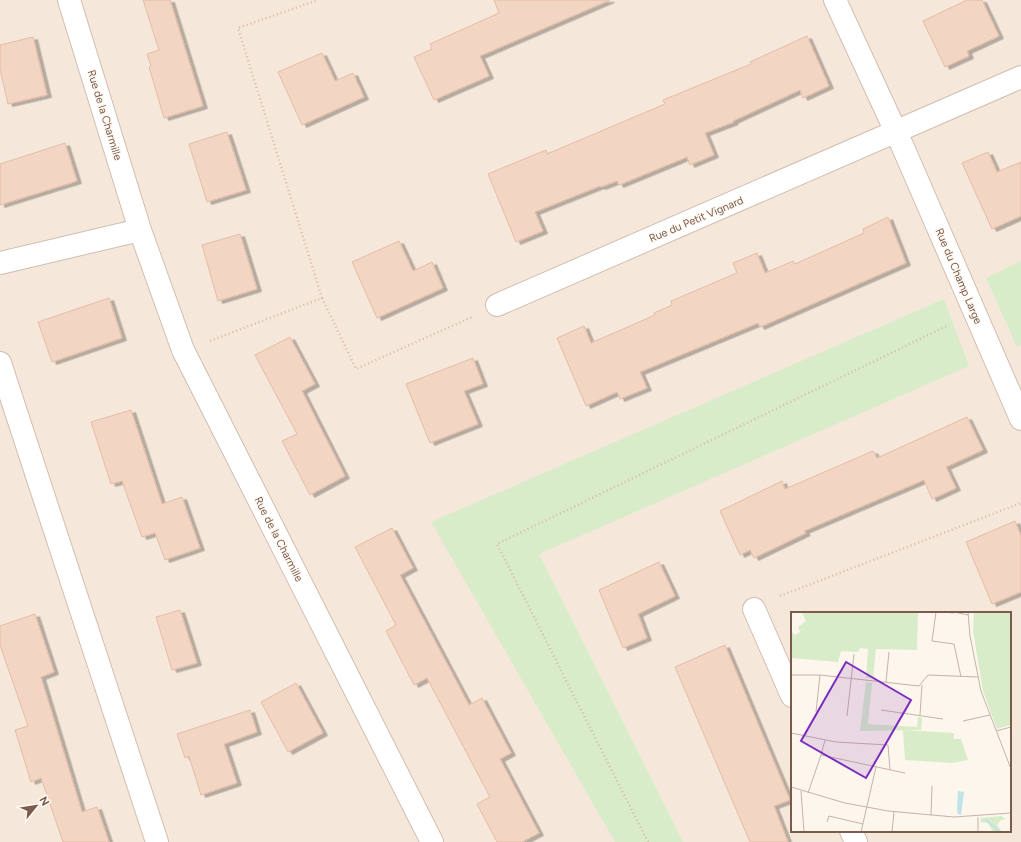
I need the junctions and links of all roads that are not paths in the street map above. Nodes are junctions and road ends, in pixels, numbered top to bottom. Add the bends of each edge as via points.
1 (69, 0) edge
2 (835, 0) edge
3 (1021, 77) edge
4 (896, 132) junction
5 (140, 230) junction
6 (0, 263) edge
7 (497, 306) road end
8 (0, 363) edge
9 (1021, 419) edge
10 (754, 609) road end
11 (791, 694) edge
12 (851, 832) edge
13 (157, 842) edge
14 (432, 842) edge
15 (856, 842) edge

1 - 5 street, Rue de la Charmille
2 - 4 street
3 - 4 street, Rue du Petit Vignard
4 - 7 street, Rue du Petit Vignard
4 - 9 street, Rue du Champ Large
5 - 6 street
5 - 14 street, Rue de la Charmille via 183,350
8 - 13 street
10 - 11 street
12 - 15 street

